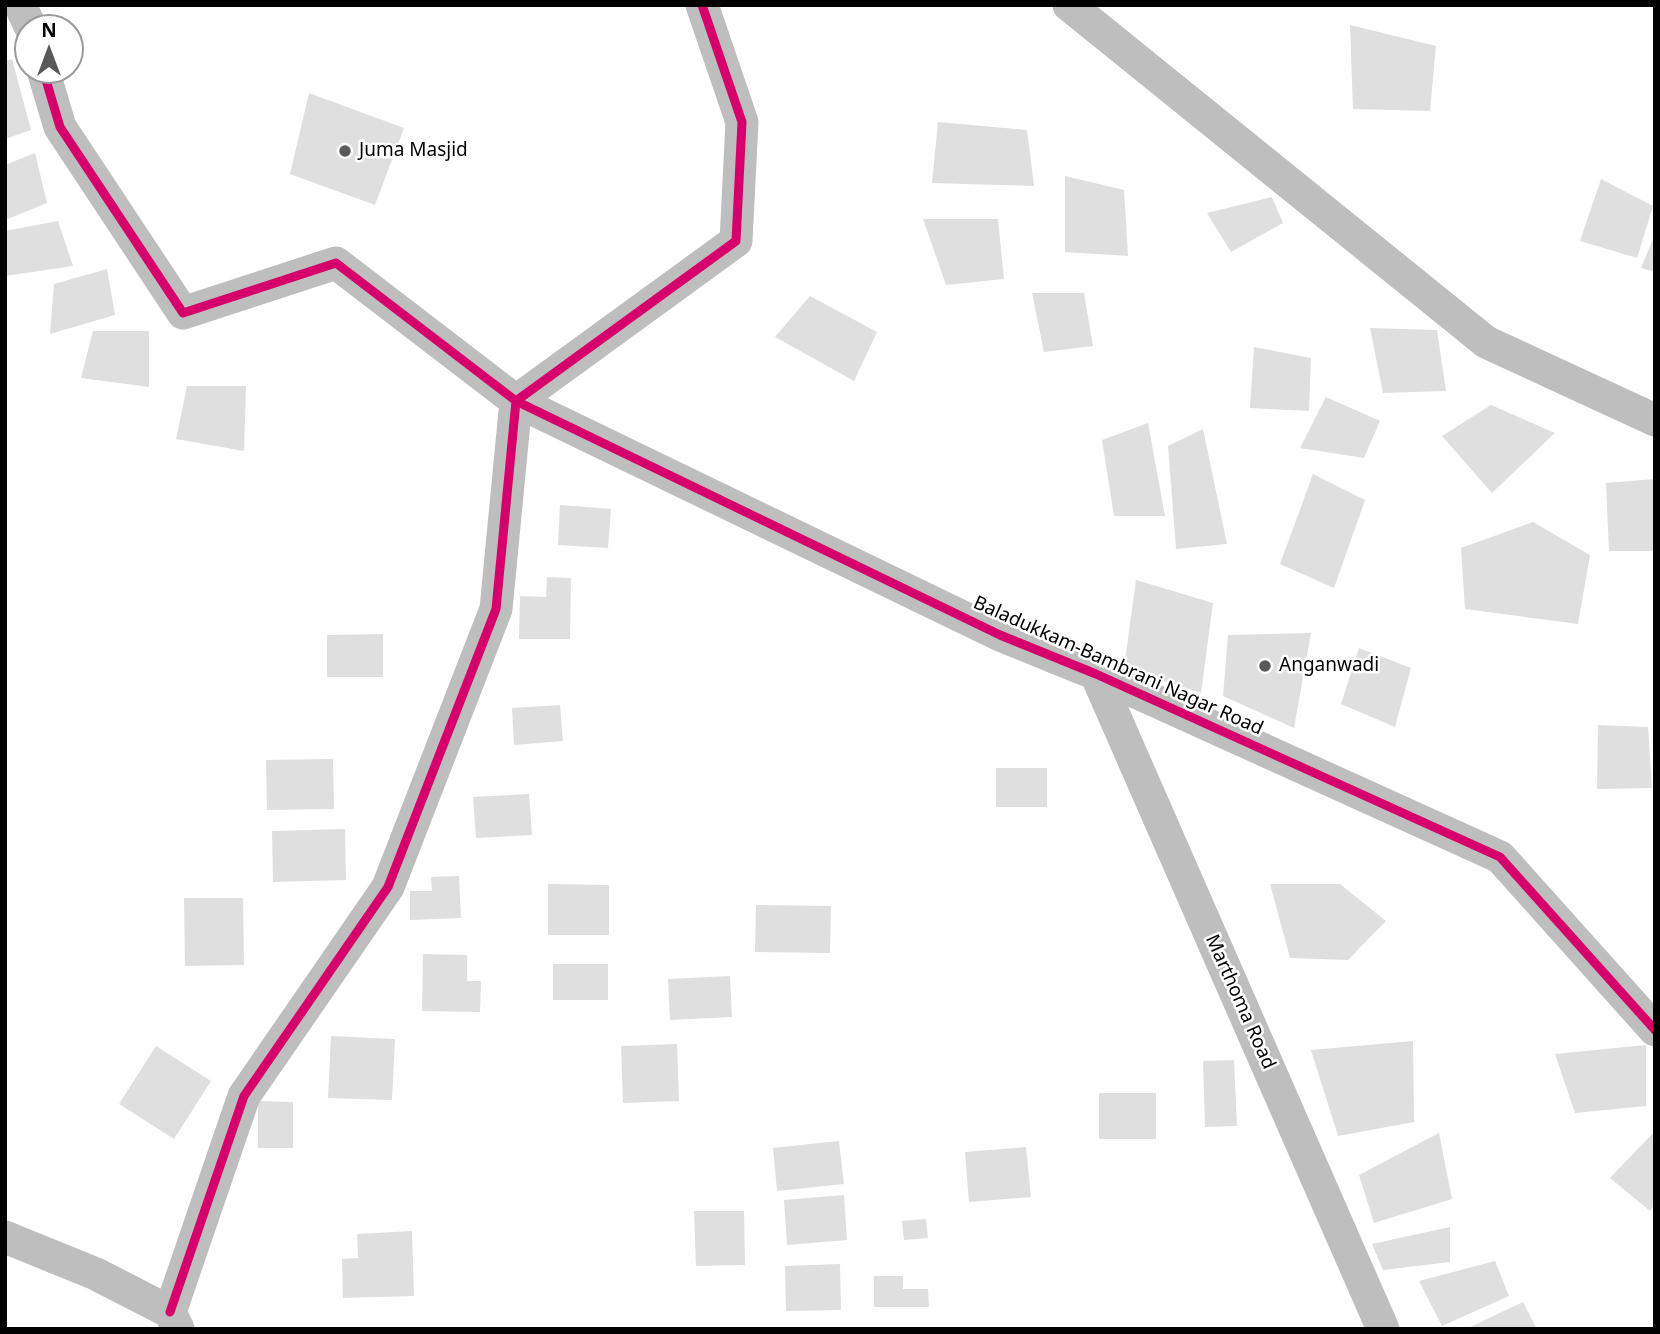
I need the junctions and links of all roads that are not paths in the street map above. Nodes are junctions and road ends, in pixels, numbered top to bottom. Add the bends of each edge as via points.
1 (702, 5) edge
2 (1069, 5) edge
3 (47, 84) edge
4 (516, 401) junction
5 (1655, 420) edge
6 (1096, 674) junction
7 (1655, 1030) edge
8 (5, 1237) edge
9 (174, 1321) edge
10 (1384, 1329) edge

1 - 4 street via 742,122 736,241
2 - 5 street via 1486,342
3 - 4 street, Baladukkam-Bambrani Nagar Road via 60,127 183,313 336,263
4 - 6 street, Baladukkam-Bambrani Nagar Road via 999,635
4 - 9 street via 496,609 388,887 244,1096
6 - 7 street, Baladukkam-Bambrani Nagar Road via 1500,857
6 - 10 street, Marthoma Road
8 - 9 street via 96,1275

